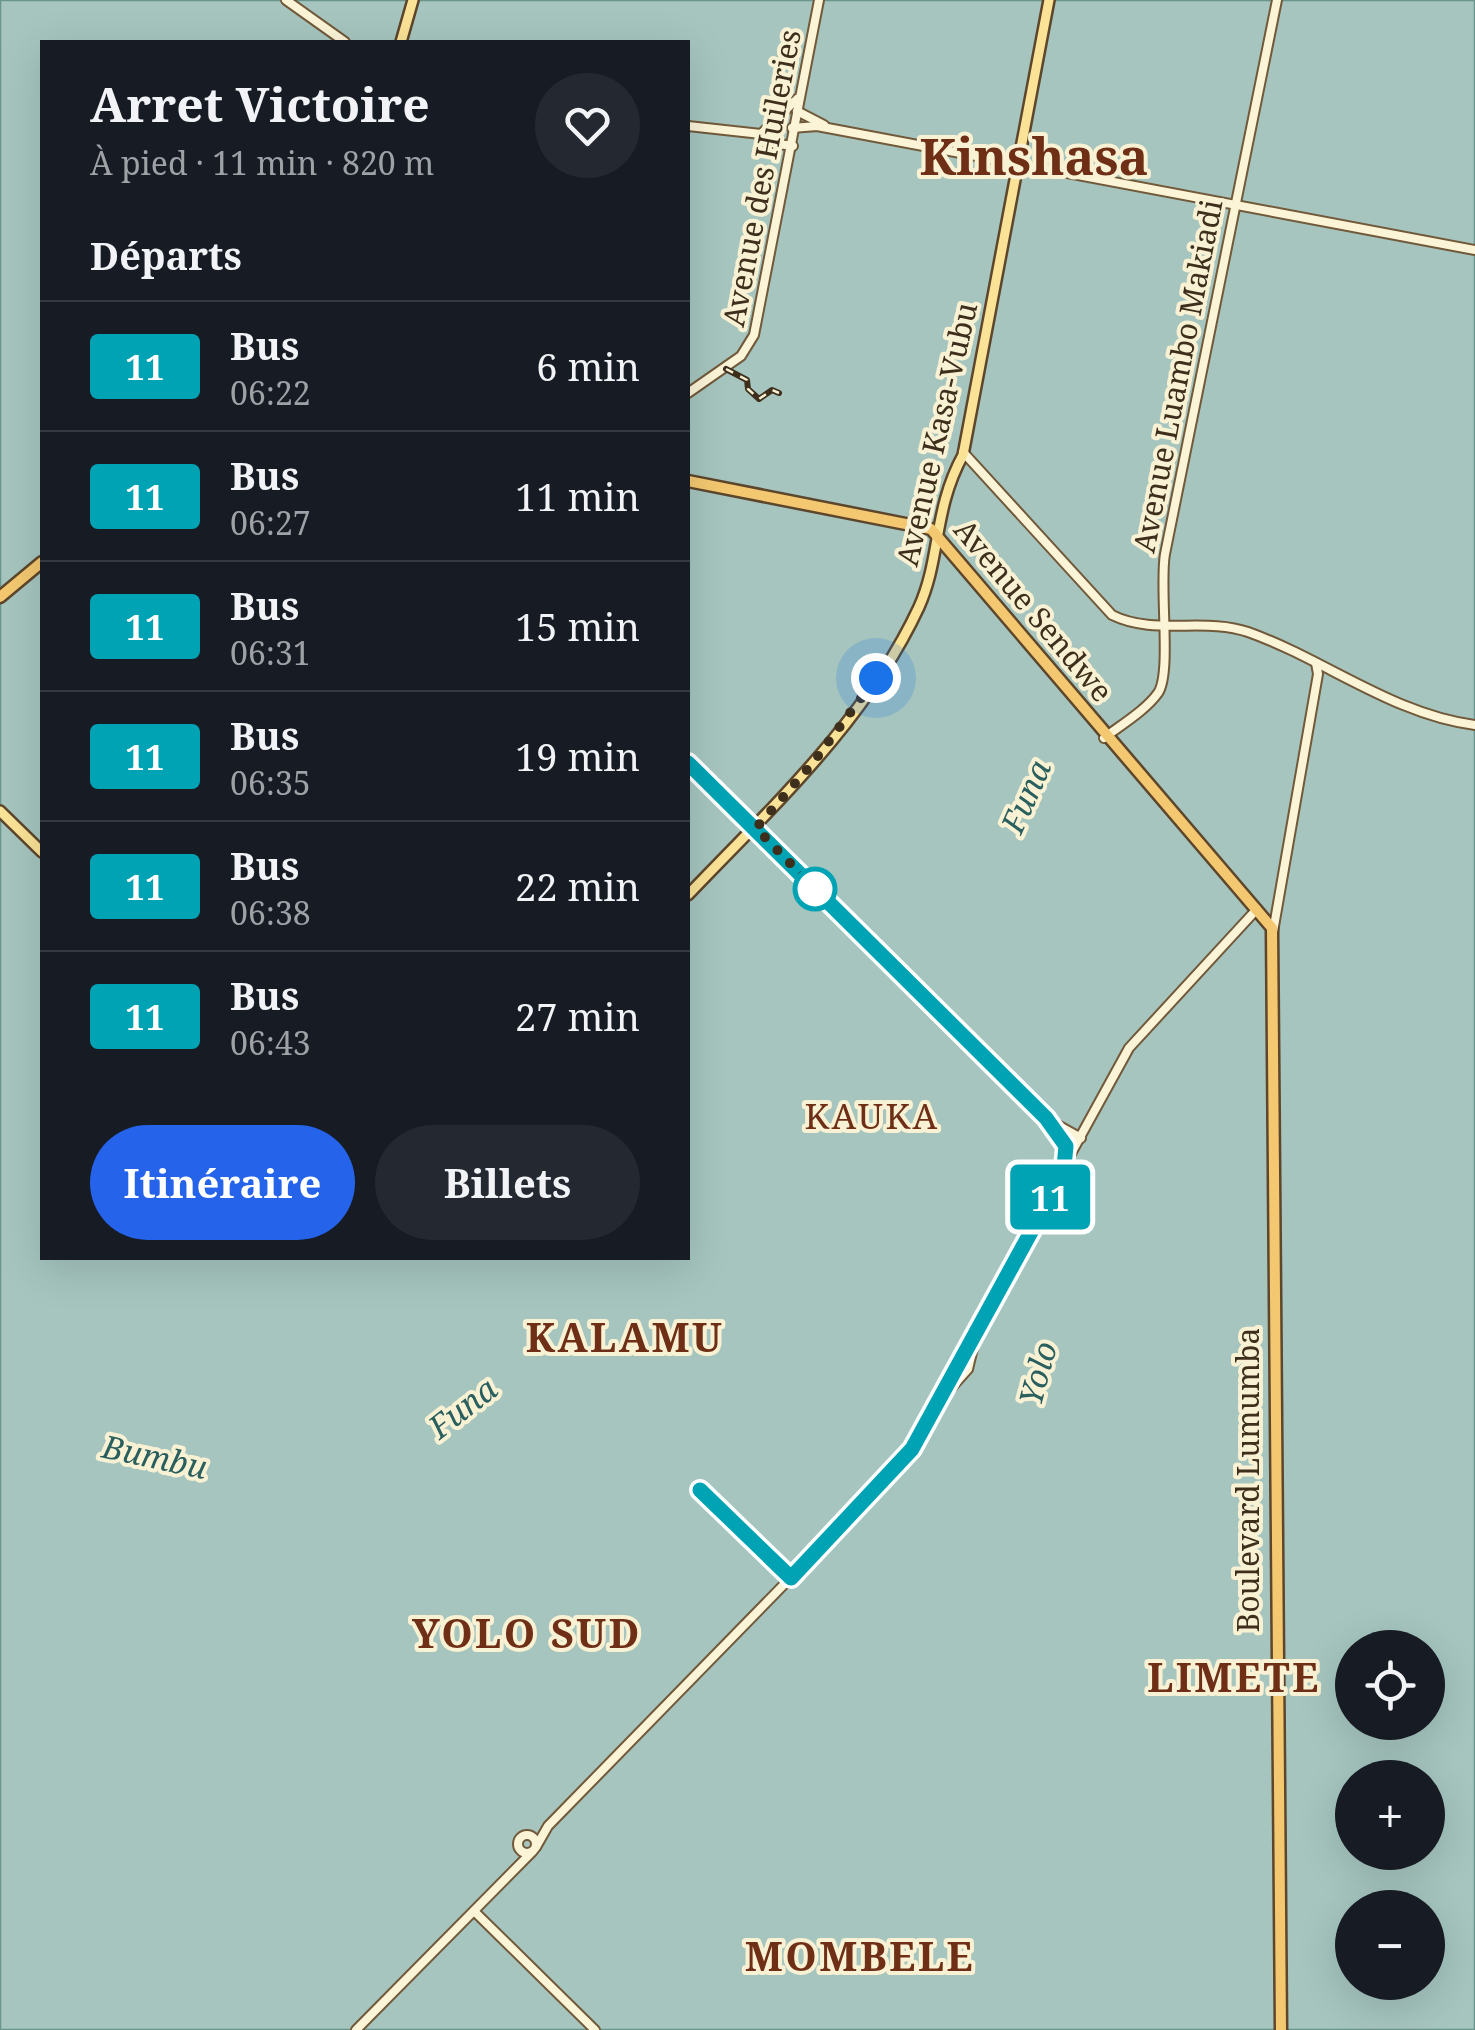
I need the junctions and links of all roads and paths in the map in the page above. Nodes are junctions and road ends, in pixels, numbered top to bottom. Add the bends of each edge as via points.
1 (286, 0) edge
2 (411, 0) edge
3 (817, 0) edge
4 (1049, 0) edge
5 (1277, 0) edge
6 (341, 40) edge
7 (400, 40) edge
8 (800, 98) junction
9 (796, 110) junction
10 (824, 125) junction
11 (690, 126) edge
12 (773, 126) junction
13 (794, 127) junction
14 (762, 134) junction
15 (779, 144) junction
16 (791, 145) junction
17 (787, 156) junction
18 (1018, 164) junction
19 (1233, 205) junction
20 (1475, 250) edge
21 (690, 390) edge
22 (690, 390) edge
23 (963, 452) junction
24 (690, 483) edge
25 (936, 524) junction
26 (938, 555) junction
27 (40, 567) edge
28 (0, 599) edge
29 (1162, 625) junction
30 (1015, 628) junction
31 (1318, 668) junction
32 (1309, 720) junction
33 (1475, 724) edge
34 (1100, 729) junction
35 (690, 765) edge
36 (0, 810) edge
37 (753, 829) junction
38 (40, 850) edge
39 (690, 893) edge
40 (1265, 920) junction
41 (1100, 1098) junction
42 (1045, 1117) junction
43 (1087, 1121) junction
44 (1061, 1126) junction
45 (1081, 1138) junction
46 (1070, 1152) junction
47 (1048, 1201) junction
48 (548, 1826) junction
49 (530, 1835) junction
50 (529, 1853) junction
51 (474, 1911) junction
52 (356, 2030) edge
53 (595, 2030) edge
54 (1278, 2030) edge

1 - 6 main road
2 - 7 main road
3 - 8 main road, Avenue des Huileries
4 - 18 main road, Avenue Kasa-Vubu
5 - 19 main road, Avenue Luambo Makiadi
8 - 9 main road, Avenue des Huileries
8 - 10 main road
8 - 12 main road
9 - 10 main road
9 - 13 main road, Avenue des Huileries
10 - 13 main road
10 - 18 main road
11 - 14 main road
12 - 14 main road
12 - 15 main road
13 - 16 main road, Avenue des Huileries
14 - 15 main road via 764,142
15 - 16 main road
15 - 17 main road
16 - 17 main road, Avenue des Huileries
16 - 21 main road, Avenue des Huileries via 751,342 738,360
17 - 22 main road, Avenue des Huileries via 752,334 740,354
18 - 19 main road
18 - 23 main road, Avenue Kasa-Vubu
19 - 20 main road
19 - 29 main road, Avenue Luambo Makiadi via 1163,566
23 - 25 main road, Avenue Kasa-Vubu
23 - 29 main road via 1104,609 1130,622
24 - 25 highway via 923,530
25 - 26 highway, Avenue Sendwe
25 - 30 highway, Avenue Sendwe
26 - 30 highway, Avenue Sendwe
26 - 37 main road, Avenue Kasa-Vubu via 919,607 882,670
27 - 28 highway
29 - 31 main road via 1238,630
29 - 34 main road, Avenue Luambo Makiadi via 1163,682 1153,698
30 - 34 highway, Avenue Sendwe
31 - 32 main road, Boulevard Lumumba
31 - 33 main road via 1436,718
32 - 40 main road, Boulevard Lumumba
32 - 40 main road, Boulevard Lumumba
34 - 40 highway, Avenue Sendwe
35 - 37 main road
36 - 38 main road
37 - 39 main road, Avenue Kasa-Vubu
37 - 42 main road
40 - 41 main road via 1149,1023
40 - 54 highway, Boulevard Lumumba
41 - 43 main road
41 - 45 main road
42 - 44 main road
42 - 46 main road
43 - 44 main road
43 - 45 main road
44 - 45 main road
45 - 46 main road
46 - 47 main road
46 - 47 main road
47 - 48 main road via 962,1366 889,1477
48 - 49 main road
48 - 50 main road
49 - 50 main road
49 - 50 main road via 518,1840
50 - 51 main road
51 - 52 main road
51 - 53 main road

